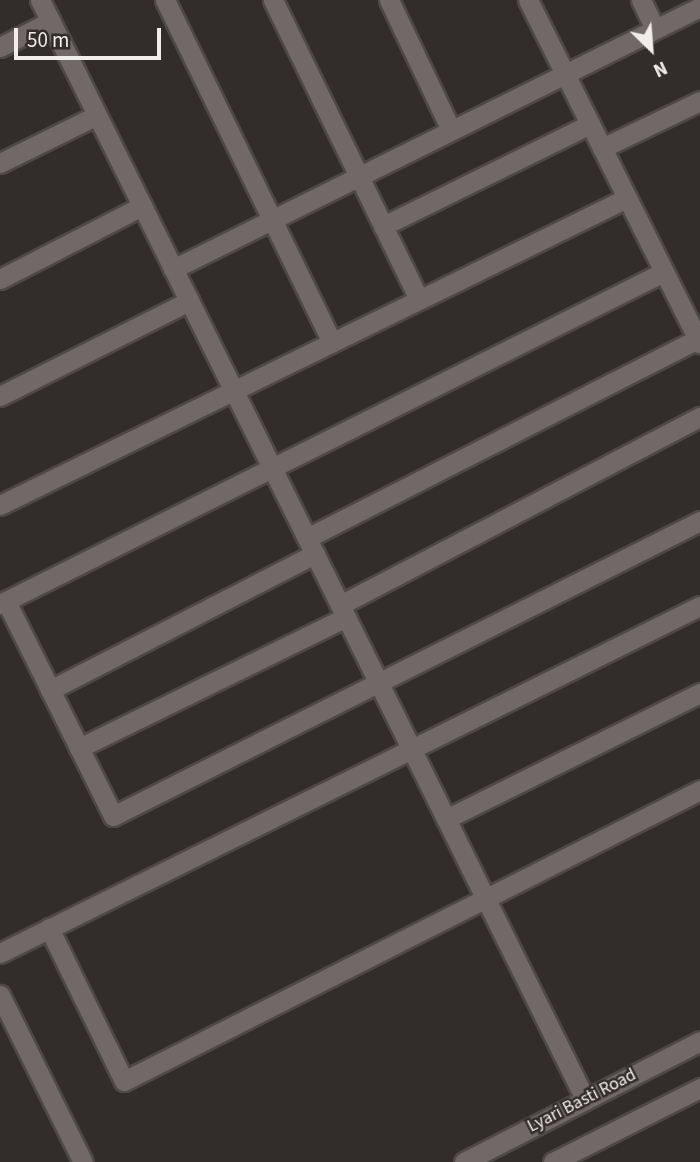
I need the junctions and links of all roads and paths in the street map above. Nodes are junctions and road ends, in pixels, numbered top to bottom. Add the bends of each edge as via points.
1 (40, 0) edge
2 (165, 0) edge
3 (273, 0) edge
4 (388, 0) edge
5 (528, 0) edge
6 (640, 0) edge
7 (700, 8) edge
8 (51, 22) junction
9 (655, 29) junction
10 (0, 47) edge
11 (565, 74) junction
12 (698, 108) edge
13 (97, 116) junction
14 (590, 124) junction
15 (451, 130) junction
16 (602, 148) junction
17 (0, 163) edge
18 (359, 176) junction
19 (627, 198) junction
20 (142, 206) junction
21 (272, 220) junction
22 (383, 226) junction
23 (173, 269) junction
24 (664, 272) junction
25 (0, 279) edge
26 (419, 299) junction
27 (189, 301) junction
28 (699, 341) edge
29 (332, 342) junction
30 (233, 390) junction
31 (0, 396) edge
32 (700, 417) edge
33 (272, 468) junction
34 (0, 505) edge
35 (700, 521) edge
36 (311, 546) junction
37 (3, 603) edge
38 (700, 606) edge
39 (343, 611) junction
40 (379, 682) junction
41 (50, 690) junction
42 (700, 693) edge
43 (79, 748) junction
44 (411, 749) junction
45 (700, 790) edge
46 (446, 819) junction
47 (485, 898) junction
48 (49, 928) junction
49 (0, 953) edge
50 (0, 995) edge
51 (700, 1041) edge
52 (700, 1088) edge
53 (585, 1099) junction
54 (83, 1162) edge
55 (464, 1162) edge
56 (553, 1162) edge

1 - 8 street
2 - 21 street
3 - 18 street
4 - 15 street
5 - 11 street
6 - 9 street
7 - 9 street
8 - 10 street
8 - 13 street
9 - 11 street
11 - 14 street
11 - 15 street
12 - 16 street
13 - 17 street
13 - 20 street
14 - 16 street
14 - 22 street
15 - 18 street
16 - 19 street
18 - 21 street
18 - 22 street
19 - 24 street
19 - 26 street
20 - 23 street
20 - 25 street
21 - 23 street
21 - 29 street
22 - 26 street
23 - 27 street
24 - 28 street
24 - 33 street
26 - 29 street
27 - 30 street
27 - 31 street
28 - 36 street
29 - 30 street
30 - 33 street
30 - 34 street
32 - 39 street
33 - 36 street
33 - 37 street
35 - 40 street
36 - 39 street
36 - 41 street
37 - 41 street
38 - 44 street
39 - 40 street
39 - 43 street
40 - 43 street via 113,816
40 - 44 street
41 - 43 street
42 - 46 street
44 - 46 street
44 - 48 street
45 - 47 street
46 - 47 street
47 - 48 street via 124,1081
47 - 53 street
48 - 49 street
50 - 54 street
51 - 53 street, Lyari Basti Road
52 - 56 street
53 - 55 street, Lyari Basti Road

